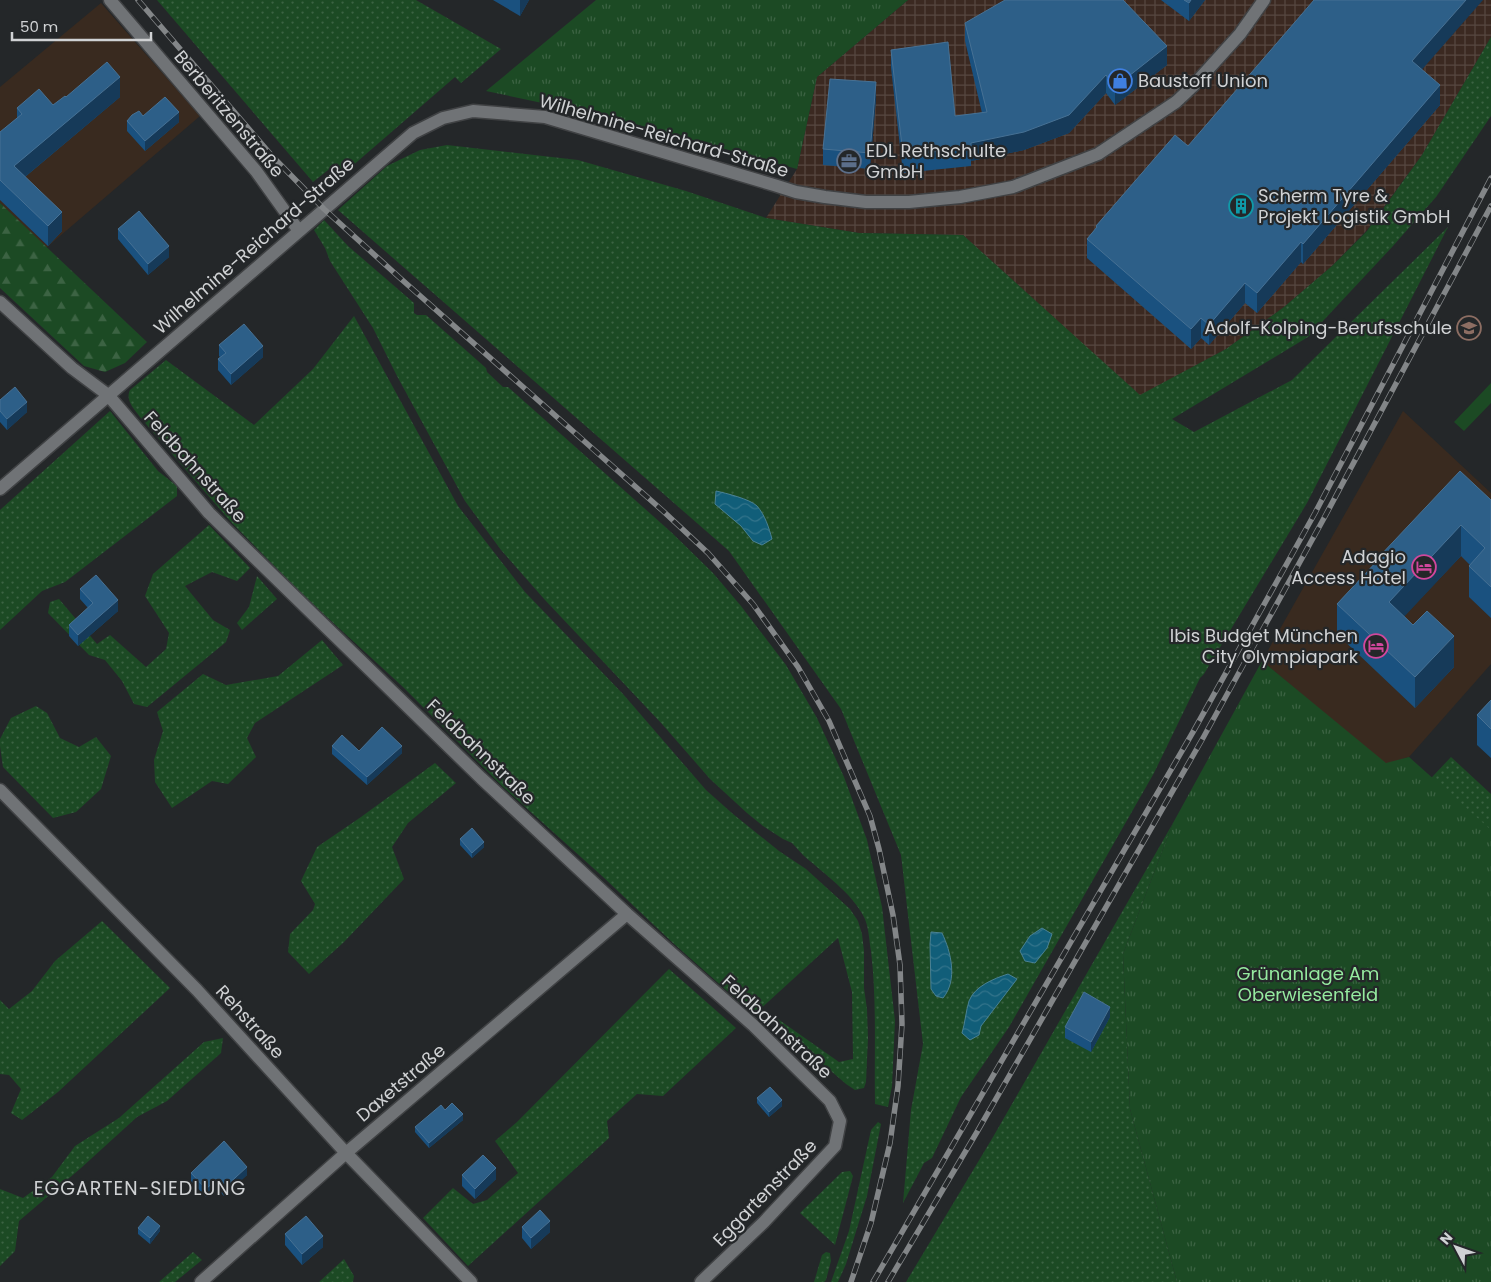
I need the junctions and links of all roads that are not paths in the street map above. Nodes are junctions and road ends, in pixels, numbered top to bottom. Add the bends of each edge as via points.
1 (110, 0) edge
2 (1264, 0) edge
3 (299, 231) junction
4 (0, 302) edge
5 (108, 395) junction
6 (0, 489) edge
7 (0, 790) edge
8 (626, 914) junction
9 (840, 1121) joint
10 (346, 1153) junction
11 (201, 1282) edge
12 (471, 1282) edge
13 (701, 1282) edge

1 - 3 street, Berberitzenstraße via 256,171
2 - 3 street, Wilhelmine-Reichard-Straße via 1240,34 1176,102 1098,154 1013,187 909,202 866,202 825,197 789,190 546,117 473,111 443,118 414,133
3 - 5 street, Wilhelmine-Reichard-Straße
4 - 5 street, Feldbahnstraße via 72,368
5 - 6 street, Wilhelmine-Reichard-Straße
5 - 8 street, Feldbahnstraße via 216,519 481,778
7 - 10 street, Rehstraße via 197,990
8 - 9 street, Feldbahnstraße via 753,1025 830,1101
8 - 10 street, Daxetstraße
9 - 13 street, Eggartenstraße via 835,1146 764,1222
10 - 11 street, Daxetstraße
10 - 12 street, Rehstraße

